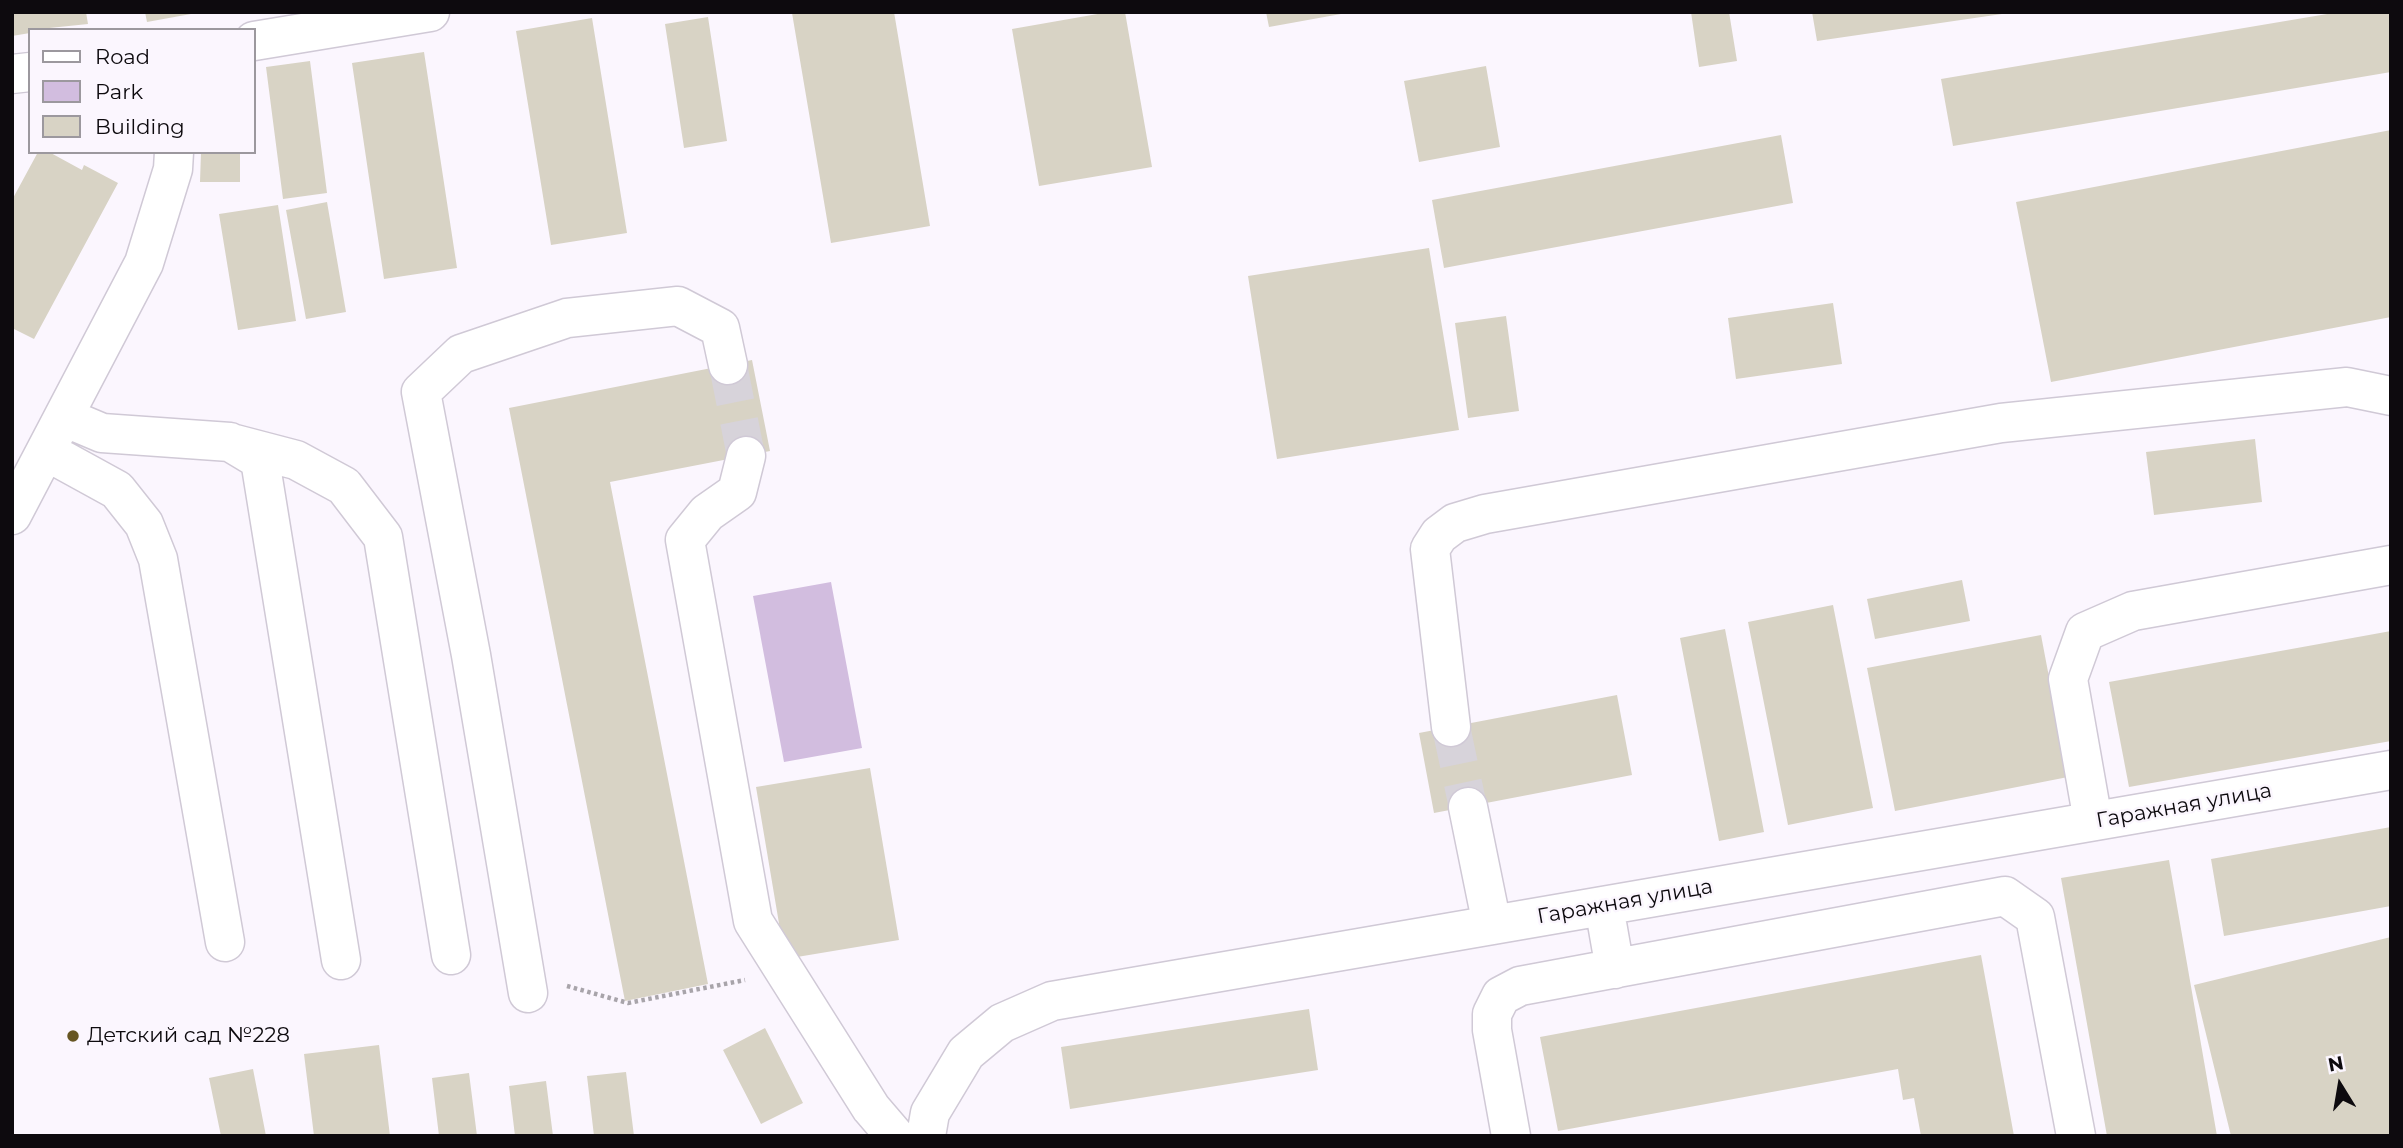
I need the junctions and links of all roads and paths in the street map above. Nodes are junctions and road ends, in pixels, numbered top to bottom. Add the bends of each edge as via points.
1 (430, 12) edge
2 (256, 41) edge
3 (174, 154) edge
4 (728, 365) tunnel mouth
5 (2391, 396) edge
6 (64, 417) junction
7 (230, 442) junction
8 (46, 451) junction
9 (746, 456) tunnel mouth
10 (12, 515) edge
11 (2391, 565) edge
12 (1451, 727) tunnel mouth
13 (2391, 770) edge
14 (1468, 807) tunnel mouth
15 (2092, 821) junction
16 (1994, 839) junction
17 (2005, 896) junction
18 (1604, 906) junction
19 (1492, 925) junction
20 (225, 942) dead end
21 (452, 955) dead end
22 (341, 960) dead end
23 (1615, 969) junction
24 (786, 973) junction
25 (528, 993) joint
26 (895, 1136) edge
27 (926, 1136) edge
28 (1511, 1136) edge
29 (2076, 1136) edge

1 - 2 street
3 - 6 street via 144,263
4 - 25 street via 720,328 678,306 568,318 461,354 421,392
5 - 12 street via 2347,387 2001,423 1455,523 1430,548
6 - 7 street via 102,433
6 - 8 street
7 - 21 street via 296,460 344,486 383,537
7 - 22 street via 260,460
8 - 10 street
8 - 20 street via 117,489 144,524 158,559
9 - 24 street via 737,492 707,513 685,540 753,920
11 - 15 street via 2133,611 2085,632 2068,679
13 - 15 street, Гаражная улица
14 - 19 street
15 - 16 street, Гаражная улица
16 - 17 street
16 - 18 street, Гаражная улица
17 - 23 street
17 - 29 street via 2035,917
18 - 19 street, Гаражная улица
18 - 23 street
19 - 27 street, Гаражная улица via 1052,1001 1002,1023 966,1053 930,1113
23 - 28 street via 1520,986 1501,996 1492,1014 1492,1030
24 - 25 path via 628,1003 572,985
24 - 26 street via 872,1108

